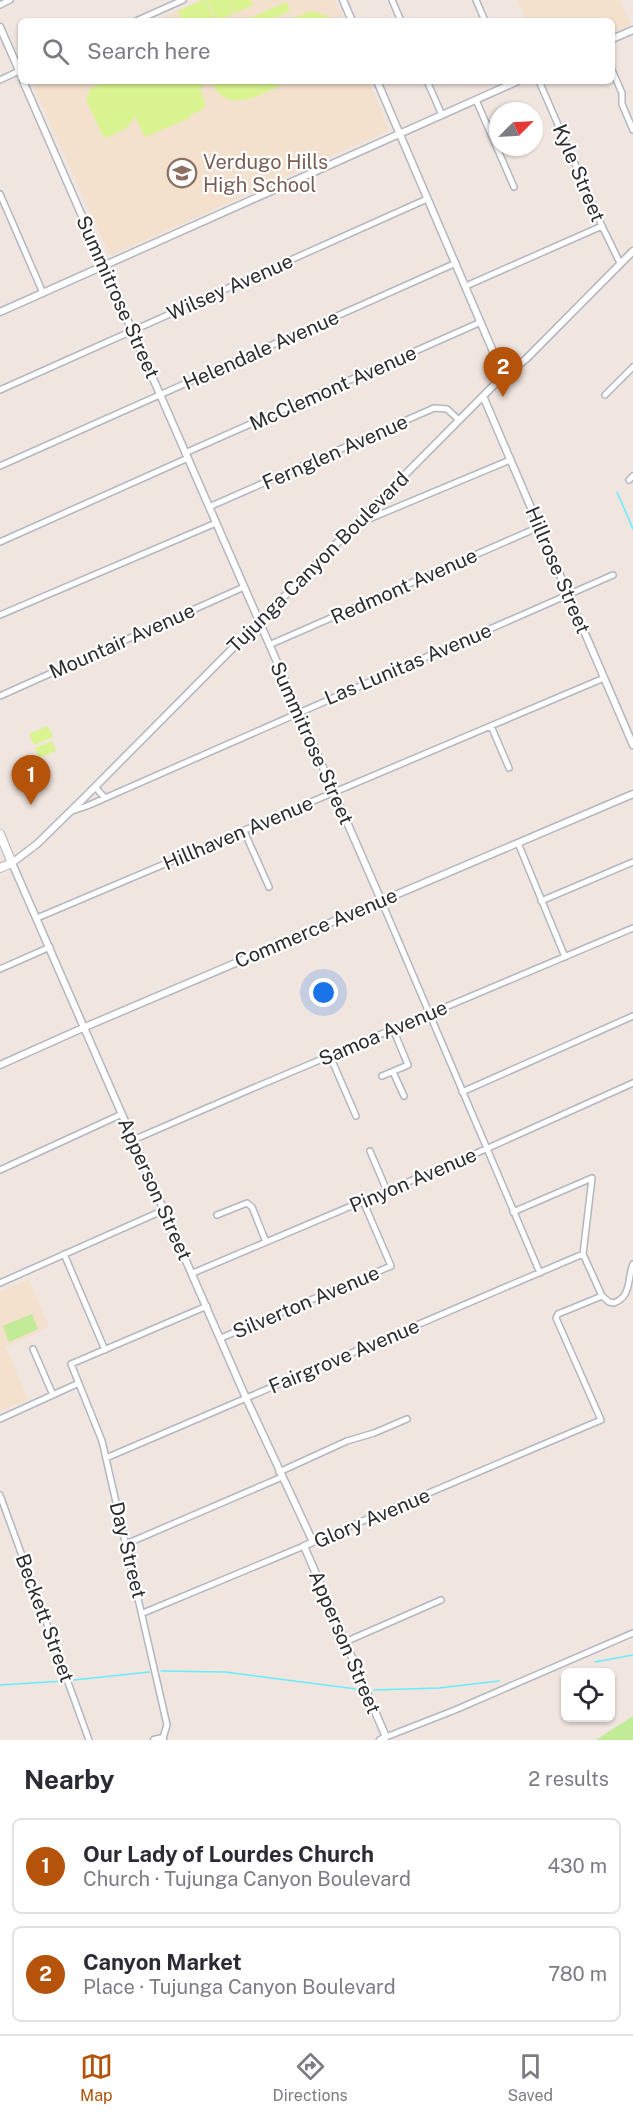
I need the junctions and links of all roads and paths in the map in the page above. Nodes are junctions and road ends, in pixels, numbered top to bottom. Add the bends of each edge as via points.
1 (10, 0) edge
2 (183, 0) edge
3 (343, 0) edge
4 (392, 0) edge
5 (476, 0) edge
6 (0, 4) edge
7 (143, 18) edge
8 (351, 18) edge
9 (400, 18) edge
10 (484, 18) edge
11 (0, 27) edge
12 (633, 30) edge
13 (615, 38) edge
14 (18, 68) edge
15 (18, 74) edge
16 (615, 77) edge
17 (0, 80) edge
18 (25, 84) edge
19 (378, 84) edge
20 (428, 84) edge
21 (510, 84) edge
22 (540, 84) edge
23 (476, 100) junction
24 (441, 115) junction
25 (633, 130) edge
26 (399, 134) junction
27 (514, 188) dead end
28 (0, 194) edge
29 (427, 199) junction
30 (602, 226) junction
31 (633, 251) edge
32 (620, 263) junction
33 (456, 264) junction
34 (104, 266) junction
35 (466, 286) junction
36 (43, 293) junction
37 (0, 312) edge
38 (481, 322) junction
39 (132, 331) junction
40 (633, 367) edge
41 (504, 377) junction
42 (0, 390) edge
43 (160, 394) junction
44 (605, 395) dead end
45 (483, 396) junction
46 (459, 420) junction
47 (187, 455) junction
48 (510, 460) junction
49 (0, 466) edge
50 (209, 507) junction
51 (216, 523) junction
52 (356, 524) junction
53 (539, 527) junction
54 (0, 542) edge
55 (613, 575) dead end
56 (244, 587) junction
57 (568, 595) junction
58 (0, 615) edge
59 (259, 621) junction
60 (269, 645) junction
61 (604, 678) junction
62 (0, 696) edge
63 (298, 712) junction
64 (490, 726) junction
65 (633, 745) edge
66 (509, 768) dead end
67 (95, 787) junction
68 (334, 793) junction
69 (633, 794) edge
70 (105, 798) junction
71 (68, 813) junction
72 (244, 831) junction
73 (0, 834) edge
74 (518, 843) junction
75 (633, 862) edge
76 (12, 863) junction
77 (0, 868) edge
78 (268, 887) dead end
79 (381, 900) junction
80 (541, 901) junction
81 (37, 918) junction
82 (633, 928) edge
83 (50, 947) junction
84 (565, 957) junction
85 (0, 969) edge
86 (429, 1014) junction
87 (633, 1016) edge
88 (85, 1027) junction
89 (393, 1029) junction
90 (330, 1056) junction
91 (0, 1065) edge
92 (393, 1072) junction
93 (382, 1076) dead end
94 (633, 1083) edge
95 (462, 1092) junction
96 (404, 1096) dead end
97 (122, 1114) junction
98 (356, 1116) dead end
99 (133, 1140) junction
100 (486, 1149) junction
101 (370, 1151) dead end
102 (0, 1170) edge
103 (387, 1191) junction
104 (363, 1201) junction
105 (164, 1210) junction
106 (513, 1212) junction
107 (217, 1215) dead end
108 (266, 1242) junction
109 (64, 1254) junction
110 (584, 1254) junction
111 (633, 1264) edge
112 (192, 1273) junction
113 (540, 1273) junction
114 (0, 1283) edge
115 (602, 1296) junction
116 (207, 1306) junction
117 (221, 1338) junction
118 (33, 1349) dead end
119 (105, 1350) junction
120 (71, 1364) joint
121 (79, 1383) junction
122 (53, 1395) junction
123 (246, 1398) junction
124 (0, 1419) edge
125 (407, 1419) dead end
126 (106, 1458) junction
127 (281, 1474) junction
128 (0, 1496) edge
129 (313, 1542) junction
130 (126, 1544) junction
131 (304, 1546) junction
132 (441, 1600) dead end
133 (143, 1613) junction
134 (633, 1633) edge
135 (345, 1642) junction
136 (163, 1739) edge
137 (383, 1739) edge
138 (89, 1740) edge
139 (154, 1740) edge

1 - 6 street
2 - 7 street
3 - 8 street
4 - 9 street
5 - 10 street
11 - 14 street
12 - 13 street
15 - 17 street
16 - 25 street
18 - 34 street, Summitrose Street
19 - 26 street
20 - 24 street
21 - 23 street
22 - 30 street, Kyle Street
23 - 24 street
23 - 27 street
24 - 26 street
26 - 29 street
26 - 34 street
28 - 36 street
29 - 33 street
29 - 39 street, Wilsey Avenue
30 - 32 street, Kyle Street
30 - 35 street
31 - 32 street, Tujunga Canyon Boulevard
32 - 41 street, Tujunga Canyon Boulevard
33 - 35 street
33 - 43 street, Helendale Avenue
34 - 36 street
34 - 39 street, Summitrose Street
35 - 38 street
36 - 37 street
38 - 41 street
38 - 47 street, McClemont Avenue
39 - 42 street, Wilsey Avenue
39 - 43 street, Summitrose Street
40 - 44 street
41 - 45 street, Tujunga Canyon Boulevard
43 - 47 street, Summitrose Street
43 - 49 street, Helendale Avenue
45 - 46 street, Tujunga Canyon Boulevard
45 - 48 street, Hillrose Street
46 - 50 street, Fernglen Avenue via 447,410 434,408
46 - 52 street, Tujunga Canyon Boulevard
47 - 50 street, Summitrose Street
47 - 54 street, McClemont Avenue
48 - 52 street
48 - 53 street, Hillrose Street
50 - 51 street, Summitrose Street
51 - 56 street, Summitrose Street
51 - 58 street
52 - 59 street, Tujunga Canyon Boulevard
53 - 57 street, Hillrose Street
53 - 60 street, Redmont Avenue
55 - 57 street, Las Lunitas Avenue
56 - 59 street, Summitrose Street
56 - 62 street, Mountair Avenue
57 - 61 street, Hillrose Street
57 - 63 street, Las Lunitas Avenue
59 - 60 street, Summitrose Street
59 - 67 street, Tujunga Canyon Boulevard
60 - 63 street, Summitrose Street
61 - 64 street, Hillhaven Avenue
61 - 65 street, Hillrose Street
63 - 68 street, Summitrose Street
63 - 70 street, Las Lunitas Avenue
64 - 66 street
64 - 68 street, Hillhaven Avenue
67 - 70 street
67 - 71 street, Tujunga Canyon Boulevard
68 - 72 street, Hillhaven Avenue
68 - 79 street, Summitrose Street
69 - 74 street, Commerce Avenue
70 - 71 street, Las Lunitas Avenue
71 - 76 street, Tujunga Canyon Boulevard
72 - 78 street
72 - 81 street, Hillhaven Avenue
73 - 76 main road, Apperson Street
74 - 79 street, Commerce Avenue
74 - 80 street
75 - 80 street
76 - 77 main road, Tujunga Canyon Boulevard
76 - 81 street, Apperson Street
79 - 86 street, Summitrose Street
79 - 88 street, Commerce Avenue
80 - 84 street
81 - 83 street, Apperson Street
82 - 84 street, Samoa Avenue
83 - 85 street
83 - 88 street, Apperson Street
84 - 86 street, Samoa Avenue
86 - 89 street, Samoa Avenue
86 - 95 street, Summitrose Street
87 - 95 street
88 - 91 street, Commerce Avenue
88 - 97 street, Apperson Street
89 - 90 street, Samoa Avenue
89 - 92 street via 408,1065
90 - 98 street
90 - 99 street, Samoa Avenue
92 - 93 street
92 - 96 street
94 - 100 street, Pinyon Avenue
95 - 100 street, Summitrose Street
97 - 99 street, Apperson Street
97 - 102 street
99 - 105 street, Apperson Street
100 - 103 street, Pinyon Avenue
100 - 106 street, Summitrose Street
101 - 103 street
103 - 104 street, Pinyon Avenue
104 - 108 street, Pinyon Avenue
104 - 117 street, Silverton Avenue via 391,1266
105 - 109 street
105 - 112 street, Apperson Street
106 - 110 street via 592,1178
106 - 113 street, Summitrose Street
107 - 108 street via 247,1203
108 - 112 street, Pinyon Avenue
109 - 114 street
109 - 119 street
110 - 113 street, Fairgrove Avenue
110 - 115 street
111 - 115 street via 624,1297 611,1303
112 - 116 street, Apperson Street
113 - 123 street, Fairgrove Avenue
115 - 129 street, Glory Avenue via 556,1318 601,1420
116 - 117 street, Apperson Street
116 - 119 street, Silverton Avenue
117 - 123 street, Apperson Street
118 - 122 street
119 - 120 street, Silverton Avenue
120 - 121 street, Day Street
121 - 122 street
121 - 126 street, Day Street
122 - 124 street
123 - 126 street, Fairgrove Avenue
123 - 127 street, Apperson Street
125 - 127 street via 347,1441
126 - 130 street, Day Street
127 - 129 street, Apperson Street
127 - 130 street
128 - 138 street, Beckett Street
129 - 131 street, Glory Avenue
130 - 133 street, Day Street
131 - 133 street, Glory Avenue
131 - 135 street, Apperson Street
132 - 135 street
133 - 136 street, Day Street via 167,1725
134 - 137 street
135 - 137 street, Apperson Street
136 - 139 street

